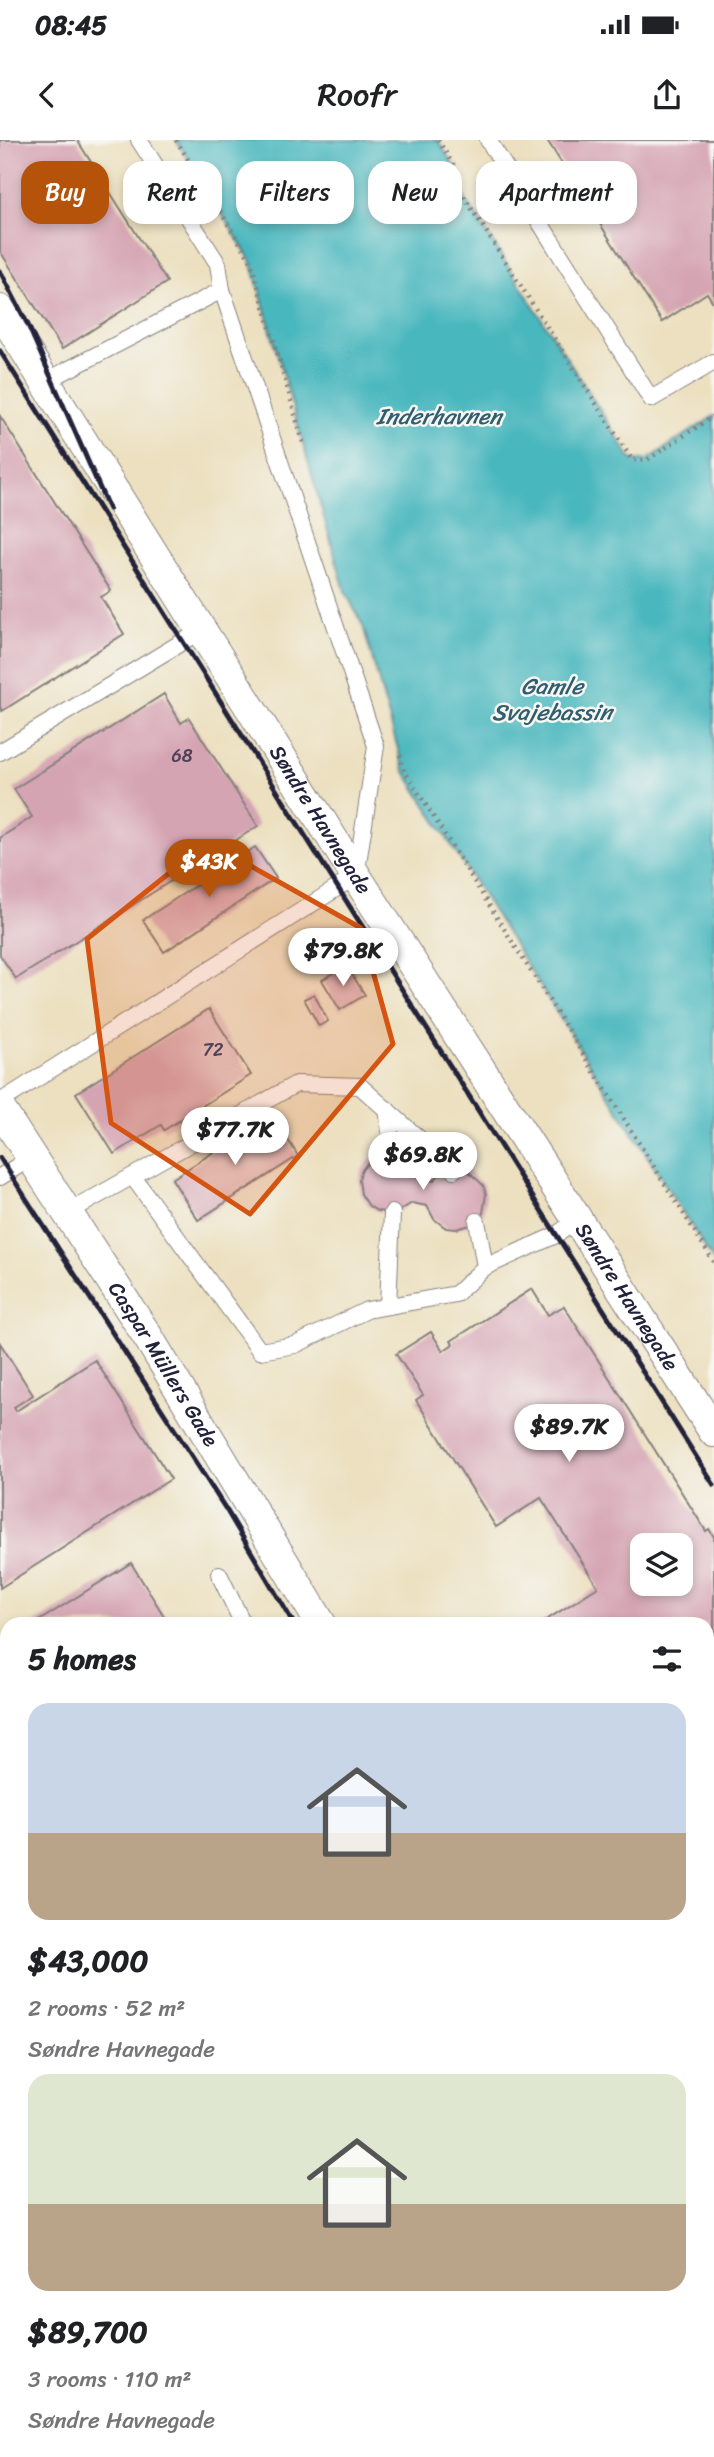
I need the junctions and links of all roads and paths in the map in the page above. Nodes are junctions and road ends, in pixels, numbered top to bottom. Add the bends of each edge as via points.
1 (139, 140) edge
2 (176, 140) edge
3 (438, 140) edge
4 (488, 140) edge
5 (222, 290) junction
6 (0, 310) edge
7 (714, 362) edge
8 (46, 381) junction
9 (714, 416) edge
10 (307, 459) dead end
11 (202, 630) junction
12 (397, 744) dead end
13 (0, 752) edge
14 (356, 876) junction
15 (0, 1102) edge
16 (387, 1109) junction
17 (0, 1110) edge
18 (393, 1154) dead end
19 (31, 1158) junction
20 (454, 1170) dead end
21 (0, 1177) edge
22 (134, 1177) junction
23 (67, 1213) junction
24 (392, 1213) dead end
25 (577, 1220) junction
26 (477, 1221) dead end
27 (714, 1262) edge
28 (485, 1267) junction
29 (388, 1306) junction
30 (714, 1432) edge
31 (219, 1574) dead end
32 (240, 1617) edge
33 (317, 1617) edge

1 - 5 lane via 218,264
2 - 10 path via 251,261
3 - 9 path via 456,169 459,189 632,460 647,460
4 - 7 lane via 651,399
5 - 8 lane
5 - 14 lane via 376,746
6 - 8 street, Søndre Havnegade
8 - 11 street, Søndre Havnegade
11 - 13 lane
11 - 14 street, Søndre Havnegade
12 - 27 path via 404,770
14 - 15 lane
14 - 25 street, Søndre Havnegade
16 - 18 lane
16 - 20 lane
16 - 22 lane via 360,1086 296,1084
17 - 19 street, Caspar Müllers Gade
19 - 21 lane
19 - 23 street, Caspar Müllers Gade
22 - 23 lane
22 - 29 lane via 260,1351 295,1345 367,1310
23 - 33 street, Caspar Müllers Gade via 148,1337
24 - 29 lane
25 - 28 lane via 556,1235
25 - 30 street, Søndre Havnegade
26 - 28 lane
28 - 29 lane via 456,1294
31 - 32 lane

